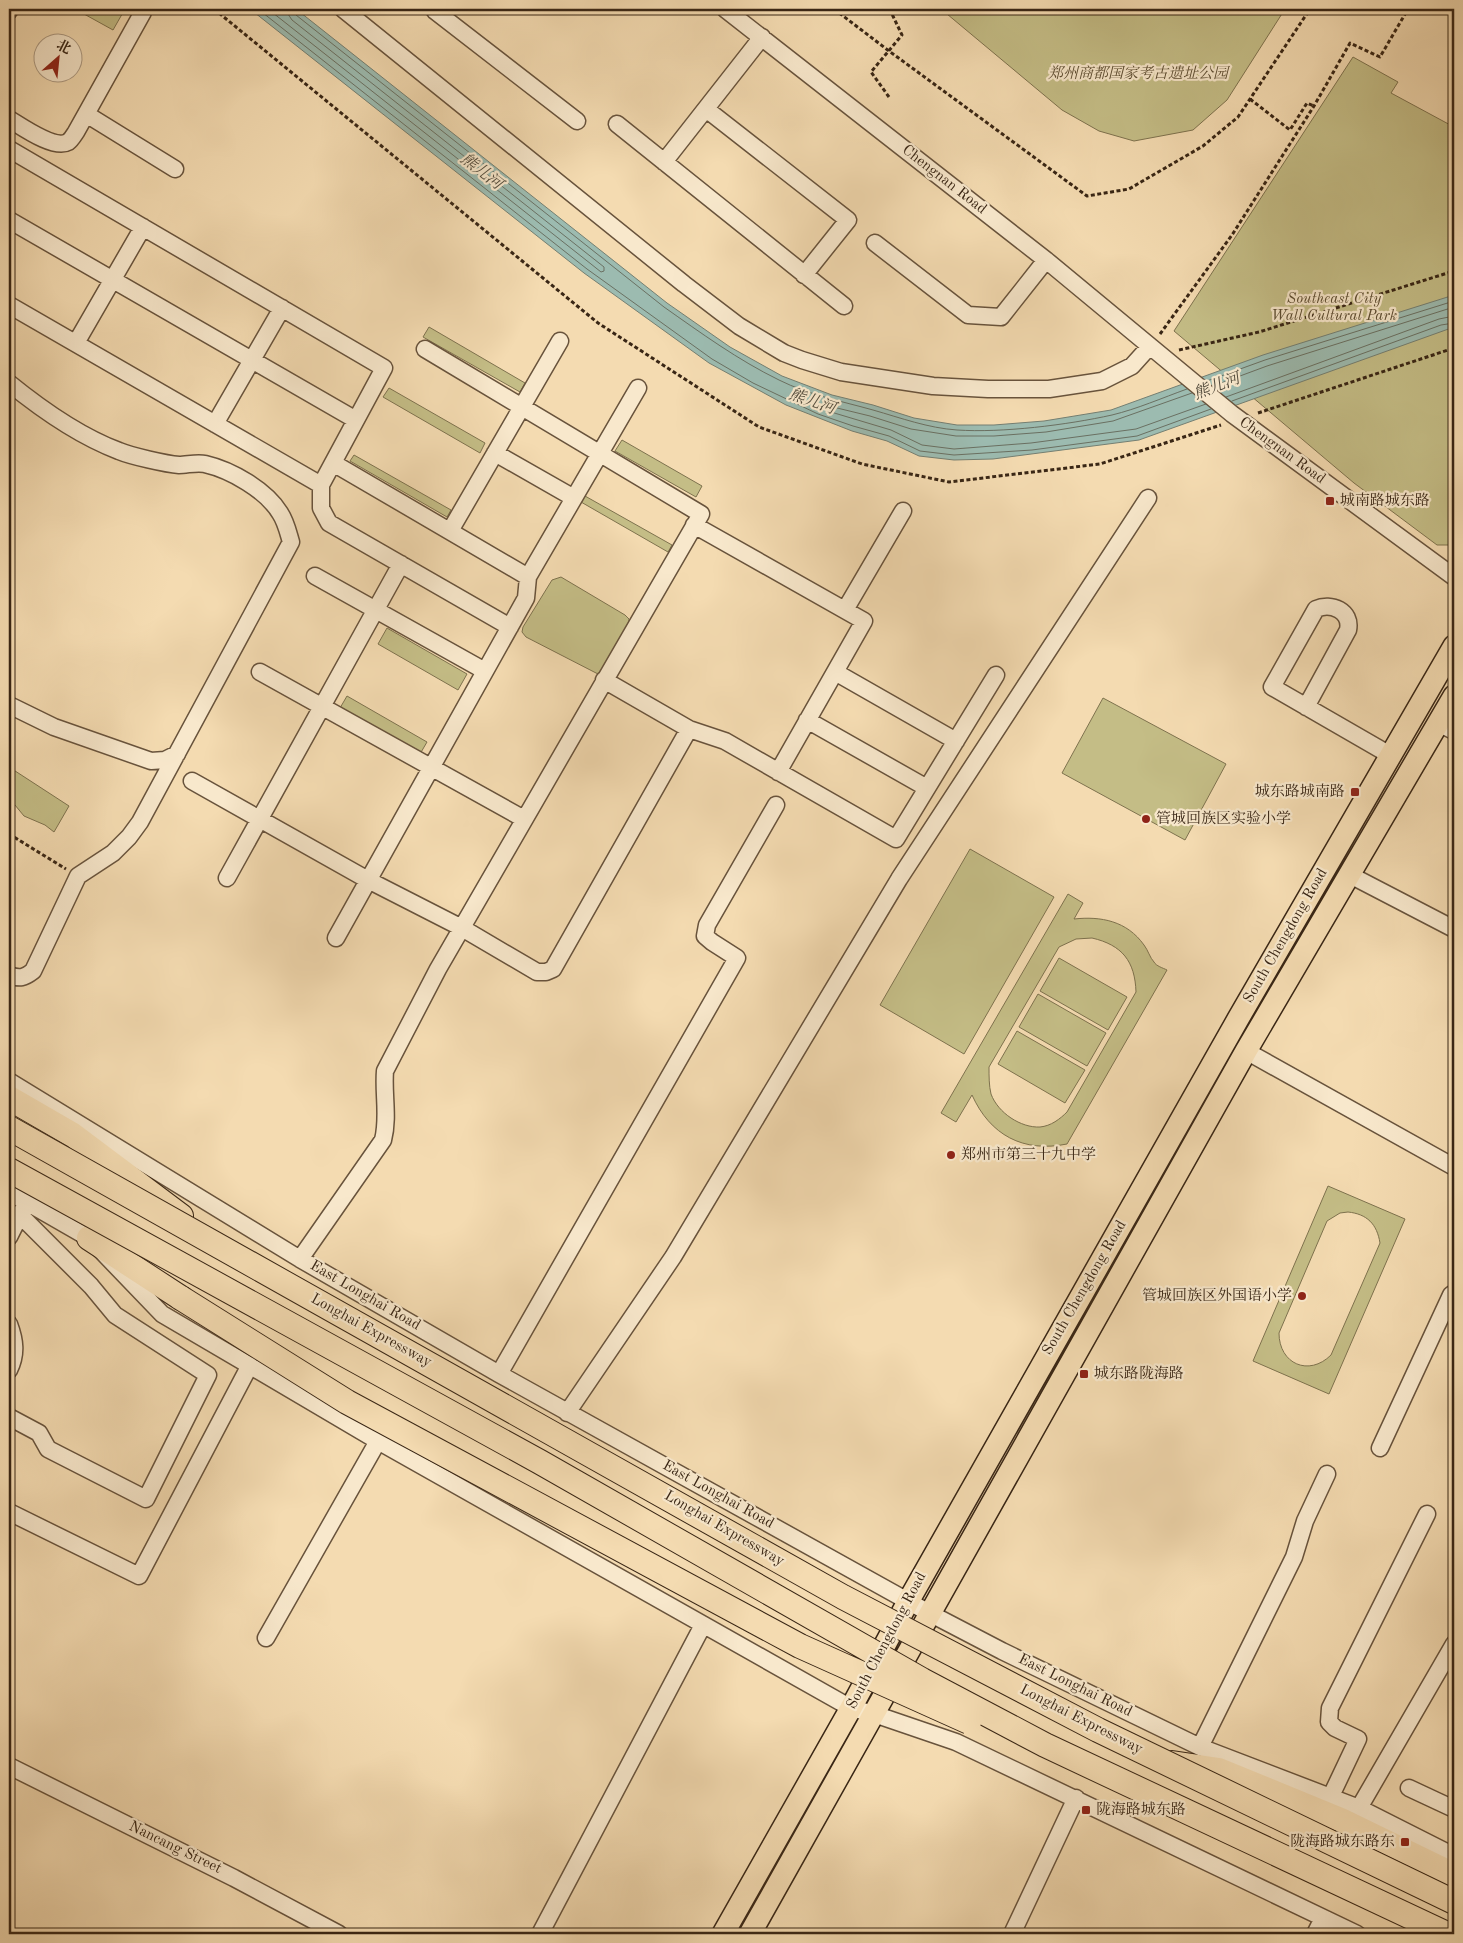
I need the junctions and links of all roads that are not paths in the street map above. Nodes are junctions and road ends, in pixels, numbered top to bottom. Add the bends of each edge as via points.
1 (343, 9) edge
2 (437, 9) edge
3 (725, 9) edge
4 (143, 12) dead end
5 (762, 37) junction
6 (706, 109) junction
7 (86, 114) junction
8 (9, 119) edge
9 (577, 121) dead end
10 (617, 124) dead end
11 (10, 153) edge
12 (664, 162) junction
13 (175, 169) dead end
14 (9, 220) edge
15 (143, 227) junction
16 (875, 242) dead end
17 (1046, 260) junction
18 (804, 275) junction
19 (112, 280) junction
20 (9, 305) edge
21 (844, 306) dead end
22 (282, 308) junction
23 (560, 341) dead end
24 (76, 343) junction
25 (425, 349) dead end
26 (1155, 350) junction
27 (252, 360) junction
28 (9, 383) edge
29 (638, 388) dead end
30 (522, 407) junction
31 (356, 420) junction
32 (215, 424) junction
33 (495, 453) junction
34 (600, 453) junction
35 (333, 463) junction
36 (321, 486) junction
37 (574, 498) junction
38 (1148, 498) dead end
39 (903, 511) dead end
40 (694, 525) junction
41 (450, 531) junction
42 (401, 564) junction
43 (315, 576) dead end
44 (528, 577) junction
45 (1454, 577) edge
46 (376, 610) junction
47 (845, 610) junction
48 (510, 627) junction
49 (1454, 646) edge
50 (485, 671) junction
51 (260, 672) dead end
52 (835, 672) junction
53 (996, 674) dead end
54 (604, 680) junction
55 (1454, 696) edge
56 (9, 706) edge
57 (321, 706) junction
58 (1306, 706) junction
59 (807, 720) junction
60 (1446, 727) edge
61 (689, 729) junction
62 (956, 741) junction
63 (177, 754) junction
64 (1390, 755) junction
65 (430, 767) junction
66 (778, 772) junction
67 (192, 781) dead end
68 (927, 788) junction
69 (776, 805) dead end
70 (260, 819) junction
71 (524, 819) junction
72 (1350, 875) junction
73 (226, 878) dead end
74 (368, 880) junction
75 (462, 928) junction
76 (1454, 929) edge
77 (336, 938) dead end
78 (9, 975) edge
79 (1246, 1051) junction
80 (9, 1081) edge
81 (9, 1098) edge
82 (9, 1128) edge
83 (1454, 1167) edge
84 (9, 1170) edge
85 (9, 1192) edge
86 (23, 1208) junction
87 (9, 1237) edge
88 (89, 1238) junction
89 (230, 1253) junction
90 (300, 1259) junction
91 (1454, 1293) edge
92 (9, 1324) edge
93 (250, 1365) junction
94 (9, 1370) edge
95 (499, 1374) junction
96 (567, 1413) junction
97 (9, 1417) edge
98 (378, 1441) junction
99 (1380, 1448) dead end
100 (1327, 1474) dead end
101 (9, 1512) edge
102 (1427, 1514) dead end
103 (909, 1600) junction
104 (931, 1614) junction
105 (703, 1625) junction
106 (266, 1638) dead end
107 (1454, 1644) edge
108 (851, 1708) junction
109 (874, 1714) junction
110 (1200, 1747) junction
111 (1161, 1761) junction
112 (9, 1766) edge
113 (1409, 1788) dead end
114 (1331, 1796) junction
115 (1076, 1798) junction
116 (1167, 1802) junction
117 (1359, 1808) junction
118 (1454, 1808) edge
119 (1454, 1856) edge
120 (1454, 1875) edge
121 (1454, 1902) edge
122 (1323, 1918) junction
123 (1016, 1933) edge
124 (339, 1934) edge
125 (540, 1934) edge
126 (723, 1934) edge
127 (750, 1934) edge
128 (1315, 1934) edge
129 (1357, 1934) edge
130 (1447, 1934) edge

1 - 26 street via 684,284 739,326 793,357 841,372 933,386 1049,389 1102,381
2 - 9 street
3 - 5 street, Chengnan Road
4 - 7 street
5 - 6 street
5 - 17 street, Chengnan Road
6 - 12 street
6 - 18 street via 848,220
7 - 8 street via 68,142 57,144
7 - 13 street
10 - 12 street
11 - 15 street
12 - 18 street
14 - 19 street
15 - 19 street
15 - 22 street
16 - 17 street via 968,316 1001,317
17 - 26 street, Chengnan Road
18 - 21 street
19 - 24 street
19 - 27 street
20 - 24 street
22 - 27 street
22 - 31 street via 384,368
23 - 30 street
24 - 32 street
25 - 30 street
26 - 45 street, Chengnan Road via 1235,417
27 - 31 street
27 - 32 street
28 - 63 street via 63,422 120,452 178,465 203,463 228,471 251,484 279,511 285,522 291,542
29 - 34 street
30 - 33 street
30 - 34 street
31 - 35 street
32 - 36 street
33 - 37 street
33 - 41 street
34 - 37 street
34 - 40 street via 700,514
35 - 36 street
35 - 41 street
36 - 42 street via 321,508 330,523
37 - 44 street
38 - 96 street via 899,879 673,1257
39 - 47 street
40 - 47 street
40 - 54 street
41 - 44 street
42 - 46 street
42 - 48 street
43 - 46 street
44 - 48 street via 526,598
46 - 50 street
46 - 57 street
47 - 52 street via 864,621
48 - 50 street
49 - 64 main road, South Chengdong Road
50 - 65 street
51 - 57 street
52 - 59 street
52 - 62 street
53 - 62 street
54 - 61 street
54 - 71 street
55 - 60 main road, South Chengdong Road
56 - 63 street via 54,727 151,760 165,760
57 - 65 street
57 - 70 street
58 - 58 street via 1272,687 1316,610 1324,606 1333,607 1348,617 1350,623
58 - 64 street
59 - 66 street
59 - 68 street
60 - 72 main road, South Chengdong Road
61 - 66 street via 725,741
61 - 75 street via 552,969 537,972
62 - 68 street
63 - 78 street via 129,836 113,853 78,876 33,971 24,978
64 - 103 main road, South Chengdong Road
65 - 71 street
65 - 74 street
66 - 68 street via 896,839
67 - 70 street
69 - 95 street via 707,925 705,936 737,958
70 - 73 street
70 - 74 street
71 - 75 street
72 - 76 street
72 - 79 main road, South Chengdong Road
74 - 75 street
74 - 77 street
75 - 90 street via 385,1071 386,1126 383,1140
79 - 83 street
79 - 104 main road, South Chengdong Road
80 - 90 street, East Longhai Road
81 - 89 highway, bridge via 73,1135
82 - 89 highway, Longhai Expressway, bridge
84 - 116 highway, bridge via 540,1462 922,1680 1045,1745
85 - 86 street
86 - 87 street
86 - 88 street
86 - 97 street via 115,1315 208,1375 146,1499 48,1449 39,1433
88 - 93 street via 162,1314
88 - 116 highway, bridge via 346,1402 800,1646 1038,1756
89 - 111 highway, Longhai Expressway, bridge via 843,1597
90 - 95 street, East Longhai Road
91 - 99 street
92 - 94 street via 15,1344
93 - 98 street
93 - 101 street via 139,1576
95 - 96 street, East Longhai Road
96 - 103 street, East Longhai Road
98 - 105 street
98 - 106 street
100 - 110 street via 1305,1520 1294,1556
102 - 114 street via 1330,1708 1329,1722 1358,1739
103 - 104 street, East Longhai Road
103 - 108 main road, South Chengdong Road
104 - 109 main road, South Chengdong Road
104 - 110 street, East Longhai Road
105 - 108 street
105 - 125 street
107 - 117 street
108 - 109 street
108 - 126 main road, South Chengdong Road
109 - 115 street via 956,1742
109 - 127 main road, South Chengdong Road
110 - 114 street, East Longhai Road
111 - 120 highway, bridge via 1218,1770 1341,1820
111 - 121 highway, Longhai Expressway, bridge
112 - 124 street, Nancang Street
113 - 118 street
114 - 117 street, East Longhai Road
115 - 122 street
115 - 123 street
116 - 130 highway, bridge
117 - 119 street, East Longhai Road
122 - 128 street
122 - 129 street

